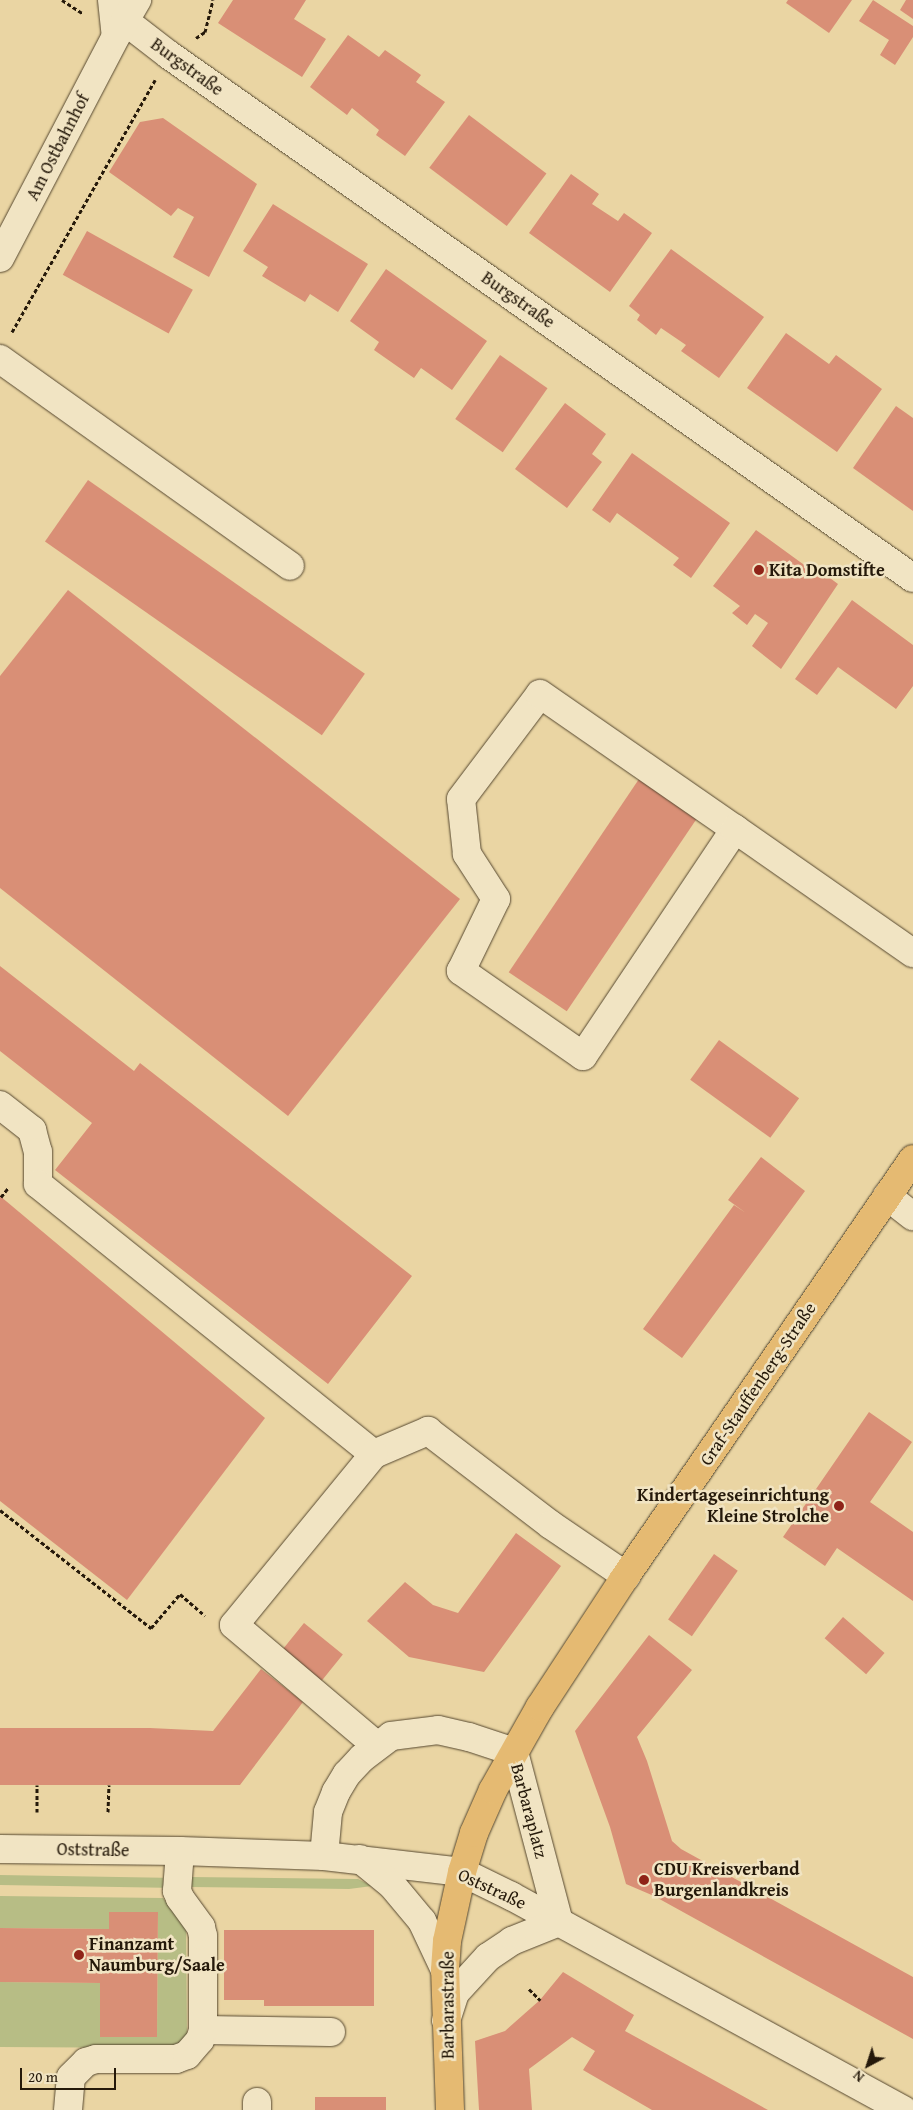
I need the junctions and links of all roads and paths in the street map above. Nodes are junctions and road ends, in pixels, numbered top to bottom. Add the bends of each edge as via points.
1 (213, 0) edge
2 (123, 14) edge
3 (169, 55) junction
4 (0, 258) edge
5 (4, 349) edge
6 (290, 566) dead end
7 (913, 578) edge
8 (735, 829) junction
9 (913, 953) edge
10 (0, 1105) edge
11 (913, 1159) edge
12 (887, 1196) junction
13 (913, 1216) edge
14 (374, 1454) junction
15 (0, 1510) edge
16 (626, 1576) junction
17 (209, 1619) dead end
18 (377, 1746) junction
19 (514, 1752) junction
20 (37, 1785) dead end
21 (109, 1785) dead end
22 (37, 1812) dead end
23 (108, 1812) dead end
24 (0, 1849) edge
25 (180, 1850) junction
26 (324, 1856) junction
27 (360, 1859) junction
28 (462, 1872) junction
29 (559, 1922) junction
30 (445, 1970) junction
31 (530, 1989) dead end
32 (540, 2000) dead end
33 (446, 2021) junction
34 (203, 2030) junction
35 (330, 2032) dead end
36 (68, 2110) edge
37 (450, 2110) edge
38 (904, 2110) edge

1 - 3 path via 205,32
2 - 3 street, Burgstraße
2 - 4 street, Am Ostbahnhof
3 - 5 path
3 - 7 street, Burgstraße
5 - 6 street
8 - 8 street via 540,694 461,800 467,854 496,899 461,971 583,1056
8 - 9 street
10 - 14 street via 32,1130 38,1152 38,1184
11 - 12 main road, Graf-Stauffenberg-Straße
12 - 13 street
12 - 16 main road, Graf-Stauffenberg-Straße
14 - 16 street via 428,1431 552,1525
14 - 18 street via 234,1625
15 - 17 path via 152,1628 180,1594
16 - 19 main road, Graf-Stauffenberg-Straße
18 - 19 street, Barbaraplatz via 392,1736 438,1730
18 - 26 street, Barbaraplatz via 347,1774 336,1792 328,1812
19 - 28 main road, Graf-Stauffenberg-Straße via 474,1833
19 - 29 street, Barbaraplatz
20 - 22 path
21 - 23 path
24 - 25 street, Oststraße
25 - 26 street, Oststraße
25 - 34 street via 177,1891 201,1927 203,1936
26 - 27 street, Oststraße
27 - 28 street, Oststraße
27 - 30 street via 392,1885 422,1921
28 - 29 street, Oststraße
28 - 30 main road, Barbarastraße via 454,1900
29 - 33 street via 512,1941 488,1957 455,1993
29 - 38 street, Oststraße
30 - 33 main road, Barbarastraße
31 - 32 path
33 - 37 main road, Barbarastraße
34 - 35 street
34 - 36 street via 200,2040 187,2055 176,2059 96,2059 86,2062 71,2078

